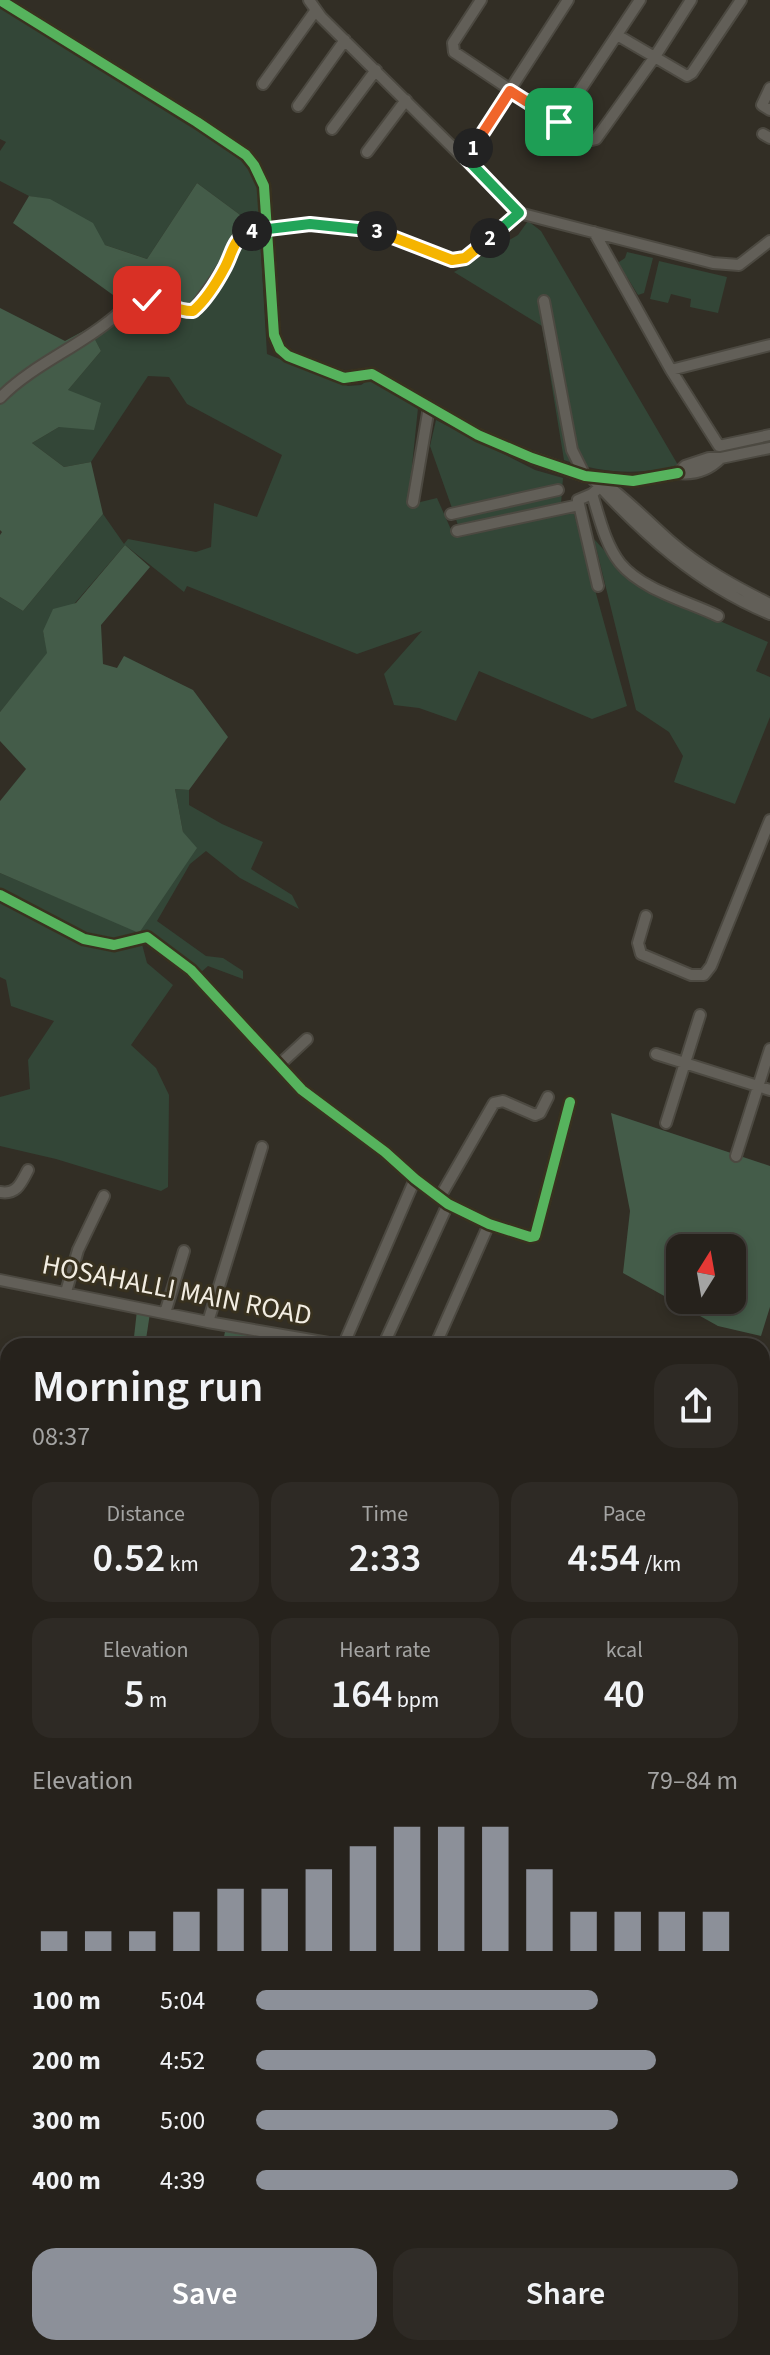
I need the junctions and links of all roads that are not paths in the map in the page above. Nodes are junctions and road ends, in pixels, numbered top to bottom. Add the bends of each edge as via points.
1 (0, 0) edge
2 (309, 0) edge
3 (481, 0) edge
4 (568, 0) edge
5 (640, 0) edge
6 (691, 0) edge
7 (741, 0) edge
8 (316, 10) junction
9 (617, 35) junction
10 (345, 40) junction
11 (654, 58) junction
12 (376, 70) junction
13 (263, 84) dead end
14 (770, 88) edge
15 (510, 91) junction
16 (406, 100) junction
17 (298, 106) dead end
18 (770, 110) edge
19 (559, 122) junction
20 (332, 129) dead end
21 (367, 152) dead end
22 (466, 158) junction
23 (519, 213) junction
24 (266, 230) junction
25 (594, 232) junction
26 (770, 241) edge
27 (544, 301) dead end
28 (770, 345) edge
29 (671, 370) junction
30 (0, 398) edge
31 (429, 407) junction
32 (770, 435) edge
33 (770, 448) edge
34 (593, 483) junction
35 (558, 490) dead end
36 (413, 502) dead end
37 (579, 505) junction
38 (451, 514) dead end
39 (457, 531) dead end
40 (598, 586) dead end
41 (770, 604) edge
42 (770, 614) edge
43 (718, 616) dead end
44 (770, 820) edge
45 (0, 895) edge
46 (646, 916) dead end
47 (700, 1015) dead end
48 (307, 1039) dead end
49 (770, 1049) edge
50 (656, 1054) dead end
51 (685, 1063) junction
52 (280, 1064) junction
53 (758, 1086) junction
54 (770, 1090) edge
55 (548, 1097) dead end
56 (570, 1102) dead end
57 (666, 1123) dead end
58 (262, 1147) dead end
59 (736, 1156) dead end
60 (28, 1170) dead end
61 (415, 1179) junction
62 (0, 1192) edge
63 (104, 1196) dead end
64 (444, 1200) junction
65 (489, 1224) junction
66 (184, 1251) dead end
67 (0, 1280) edge
68 (66, 1292) junction
69 (165, 1313) junction
70 (208, 1322) junction
71 (299, 1338) edge
72 (347, 1338) edge
73 (386, 1338) edge
74 (439, 1338) edge

1 - 24 street via 246,155 264,186
2 - 8 street
3 - 15 street via 452,48
4 - 15 street
5 - 9 street
6 - 11 street
7 - 11 street via 692,73 681,75
8 - 10 street
8 - 13 street
9 - 11 street
9 - 19 street
10 - 12 street
10 - 17 street
11 - 19 street via 596,139 587,141
12 - 16 street
12 - 20 street
14 - 18 street via 762,105
15 - 19 street
15 - 22 street
16 - 21 street
16 - 22 street
22 - 23 street
23 - 24 street via 459,261 379,231 310,224
23 - 25 street
24 - 30 street via 239,238 193,311 157,300 129,304
24 - 31 street via 274,335 280,349 344,378 372,374
25 - 26 street via 739,265
25 - 29 street
27 - 34 street via 572,450
28 - 29 street
29 - 32 street via 719,446
31 - 34 street via 478,435
31 - 36 street
33 - 34 street via 721,458 711,468 687,474
34 - 37 street
34 - 41 street via 617,492 721,580
34 - 42 street via 702,579
34 - 43 street via 602,528 619,562 635,577
35 - 38 street
37 - 39 street
37 - 40 street
44 - 46 street via 704,975 691,975 641,954 638,943
45 - 52 street via 84,939 114,945 147,937 157,942 191,970
47 - 51 street
48 - 52 street
49 - 53 street
50 - 51 street
51 - 53 street
51 - 57 street
52 - 61 street via 302,1090
53 - 54 street
53 - 59 street
55 - 64 street via 535,1115 503,1101 494,1103
56 - 65 street via 535,1236
58 - 70 street
60 - 62 street via 12,1193
61 - 64 street
61 - 72 street
63 - 68 street via 78,1250
64 - 65 street
64 - 73 street
65 - 74 street
66 - 69 street
67 - 68 street, HOSAHALLI MAIN ROAD
68 - 69 street, HOSAHALLI MAIN ROAD
69 - 70 street, HOSAHALLI MAIN ROAD
70 - 71 street, HOSAHALLI MAIN ROAD

